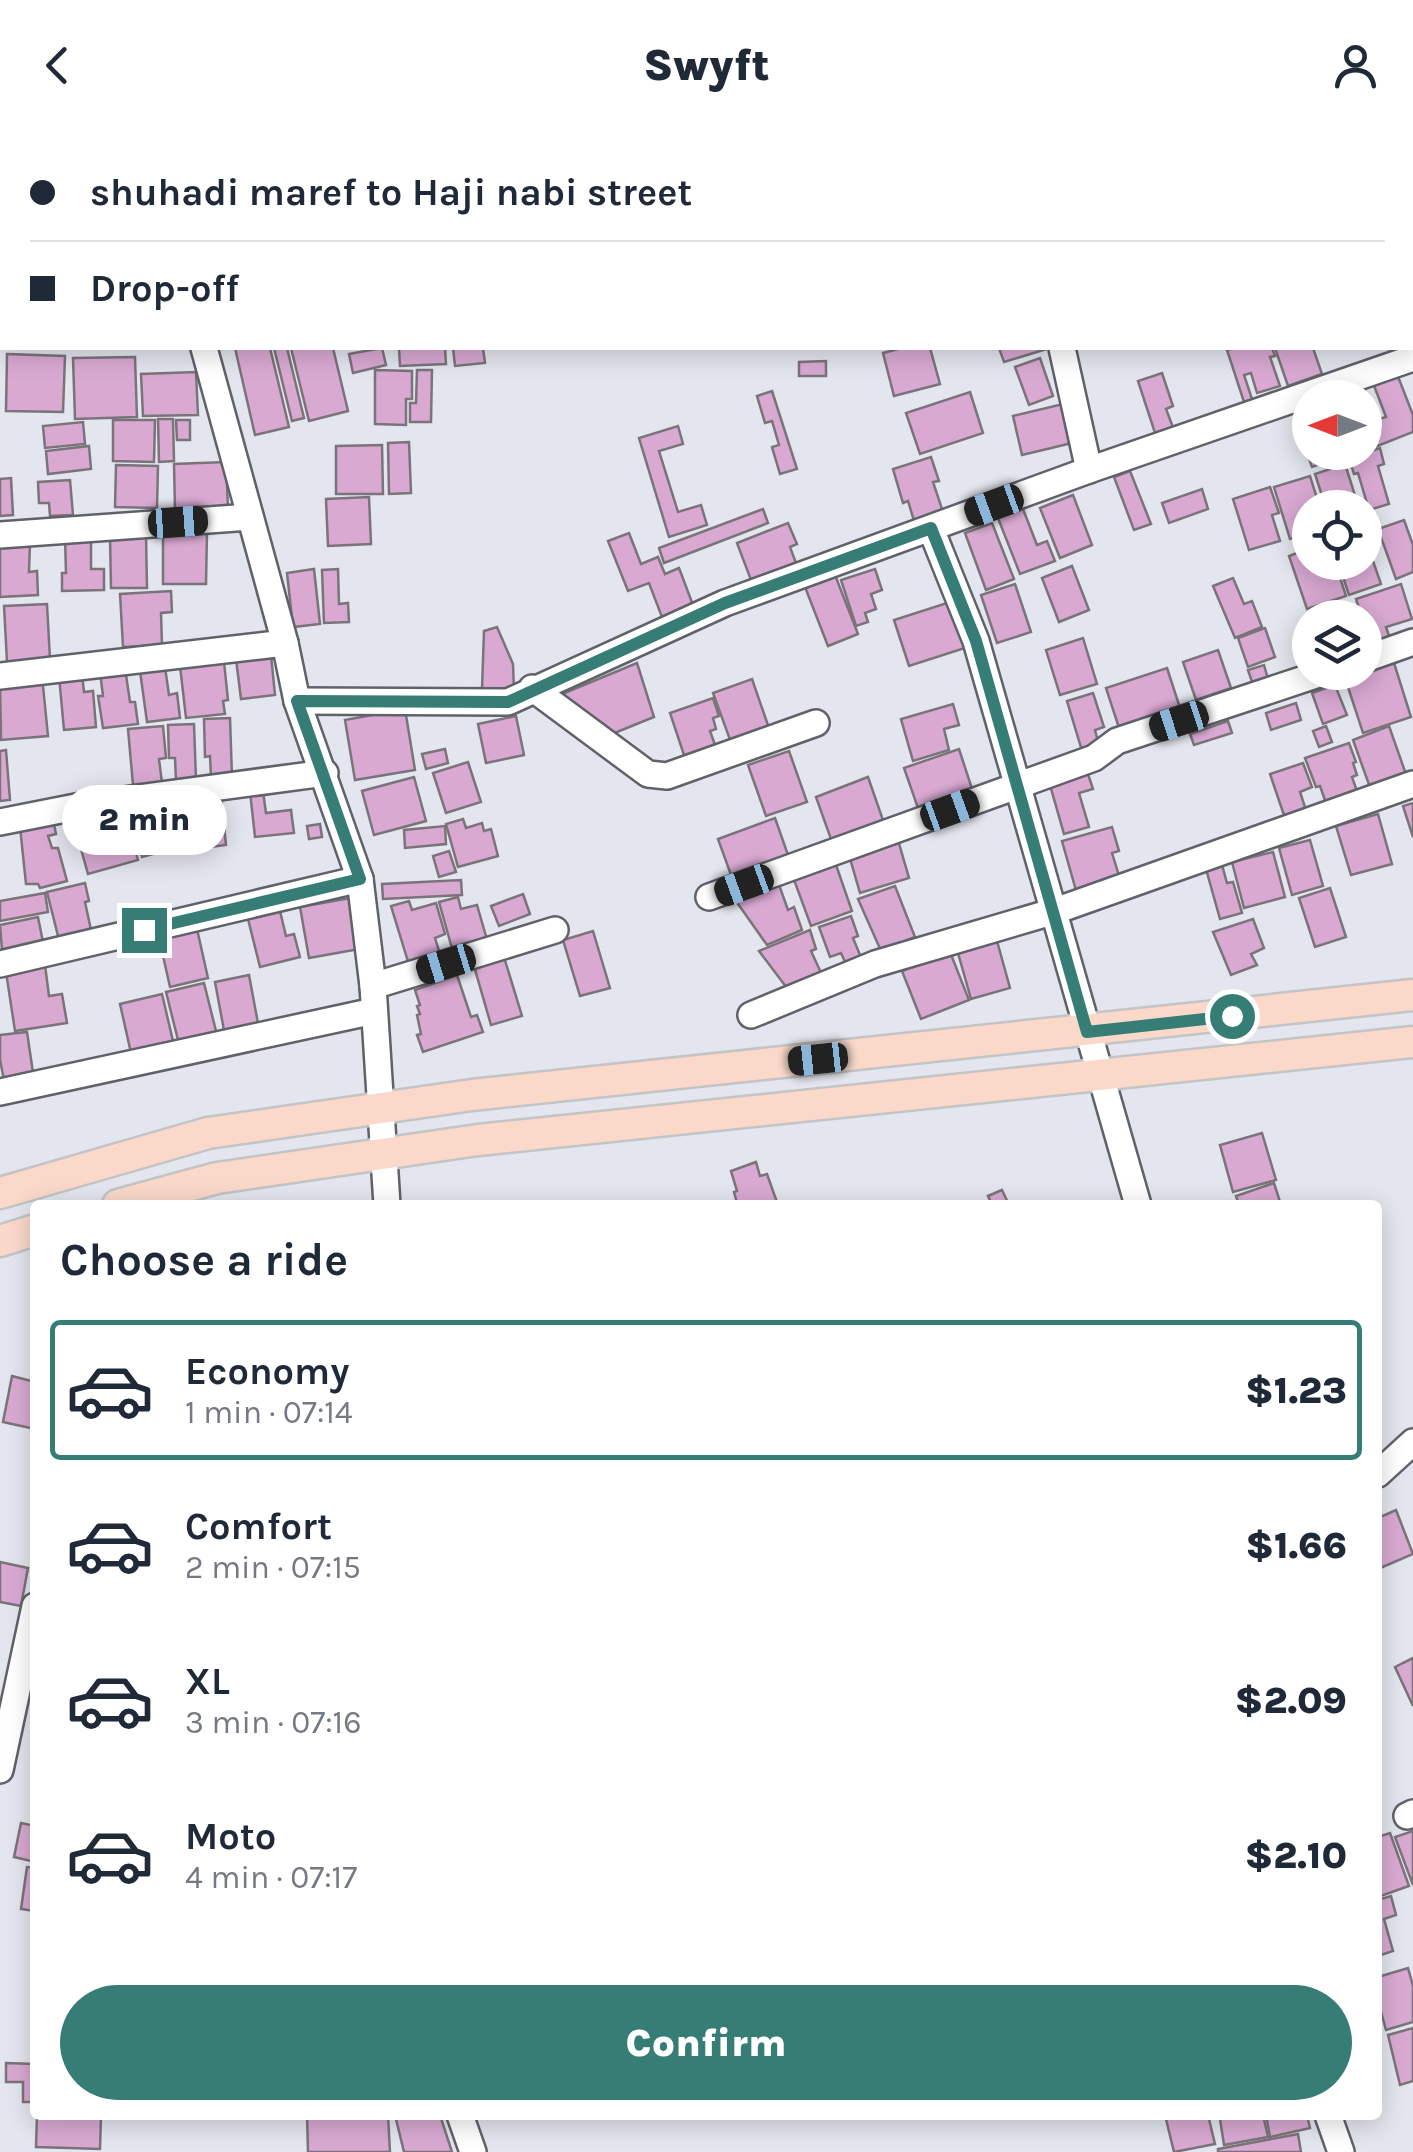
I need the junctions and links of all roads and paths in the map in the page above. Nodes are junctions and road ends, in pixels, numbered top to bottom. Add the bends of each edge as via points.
1 (205, 350) edge
2 (1062, 350) edge
3 (1413, 358) edge
4 (1089, 470) junction
5 (250, 517) junction
6 (931, 528) junction
7 (0, 534) edge
8 (1413, 642) edge
9 (285, 643) junction
10 (1382, 653) edge
11 (0, 676) edge
12 (1292, 683) edge
13 (532, 688) junction
14 (297, 701) junction
15 (816, 723) dead end
16 (325, 773) junction
17 (1413, 784) edge
18 (1018, 786) junction
19 (0, 822) edge
20 (360, 879) junction
21 (710, 898) dead end
22 (1055, 911) junction
23 (555, 930) dead end
24 (0, 964) edge
25 (1413, 996) edge
26 (373, 999) junction
27 (751, 1015) dead end
28 (1087, 1032) junction
29 (1413, 1042) edge
30 (1100, 1076) junction
31 (0, 1092) edge
32 (380, 1108) junction
33 (383, 1154) junction
34 (0, 1193) edge
35 (136, 1200) edge
36 (387, 1200) edge
37 (1137, 1200) edge
38 (30, 1232) edge
39 (0, 1241) edge
40 (1413, 1442) edge
41 (1382, 1470) edge
42 (30, 1629) edge
43 (0, 1770) edge
44 (462, 2120) edge
45 (1330, 2120) edge
46 (473, 2152) edge
47 (1340, 2152) edge

1 - 5 street
2 - 4 street
3 - 4 street
4 - 6 street
5 - 7 street
5 - 9 street
6 - 13 street via 725,603
6 - 18 street via 976,641
8 - 10 street
9 - 11 street
9 - 14 street
12 - 18 street via 1117,741 1094,758
13 - 14 street via 508,702
13 - 15 street via 659,776
14 - 16 street
16 - 19 street
16 - 20 street
17 - 22 street
18 - 21 street
18 - 22 street
20 - 24 street
20 - 26 street
22 - 27 street via 875,964
22 - 28 street
23 - 26 street
25 - 28 main road
26 - 31 street
26 - 32 street
28 - 30 street
28 - 32 main road
29 - 30 main road
30 - 33 main road
30 - 37 street
32 - 33 street
32 - 34 main road via 208,1133
33 - 35 main road via 217,1178
33 - 36 street
38 - 39 main road
40 - 41 street
42 - 43 street
44 - 46 street
45 - 47 street

